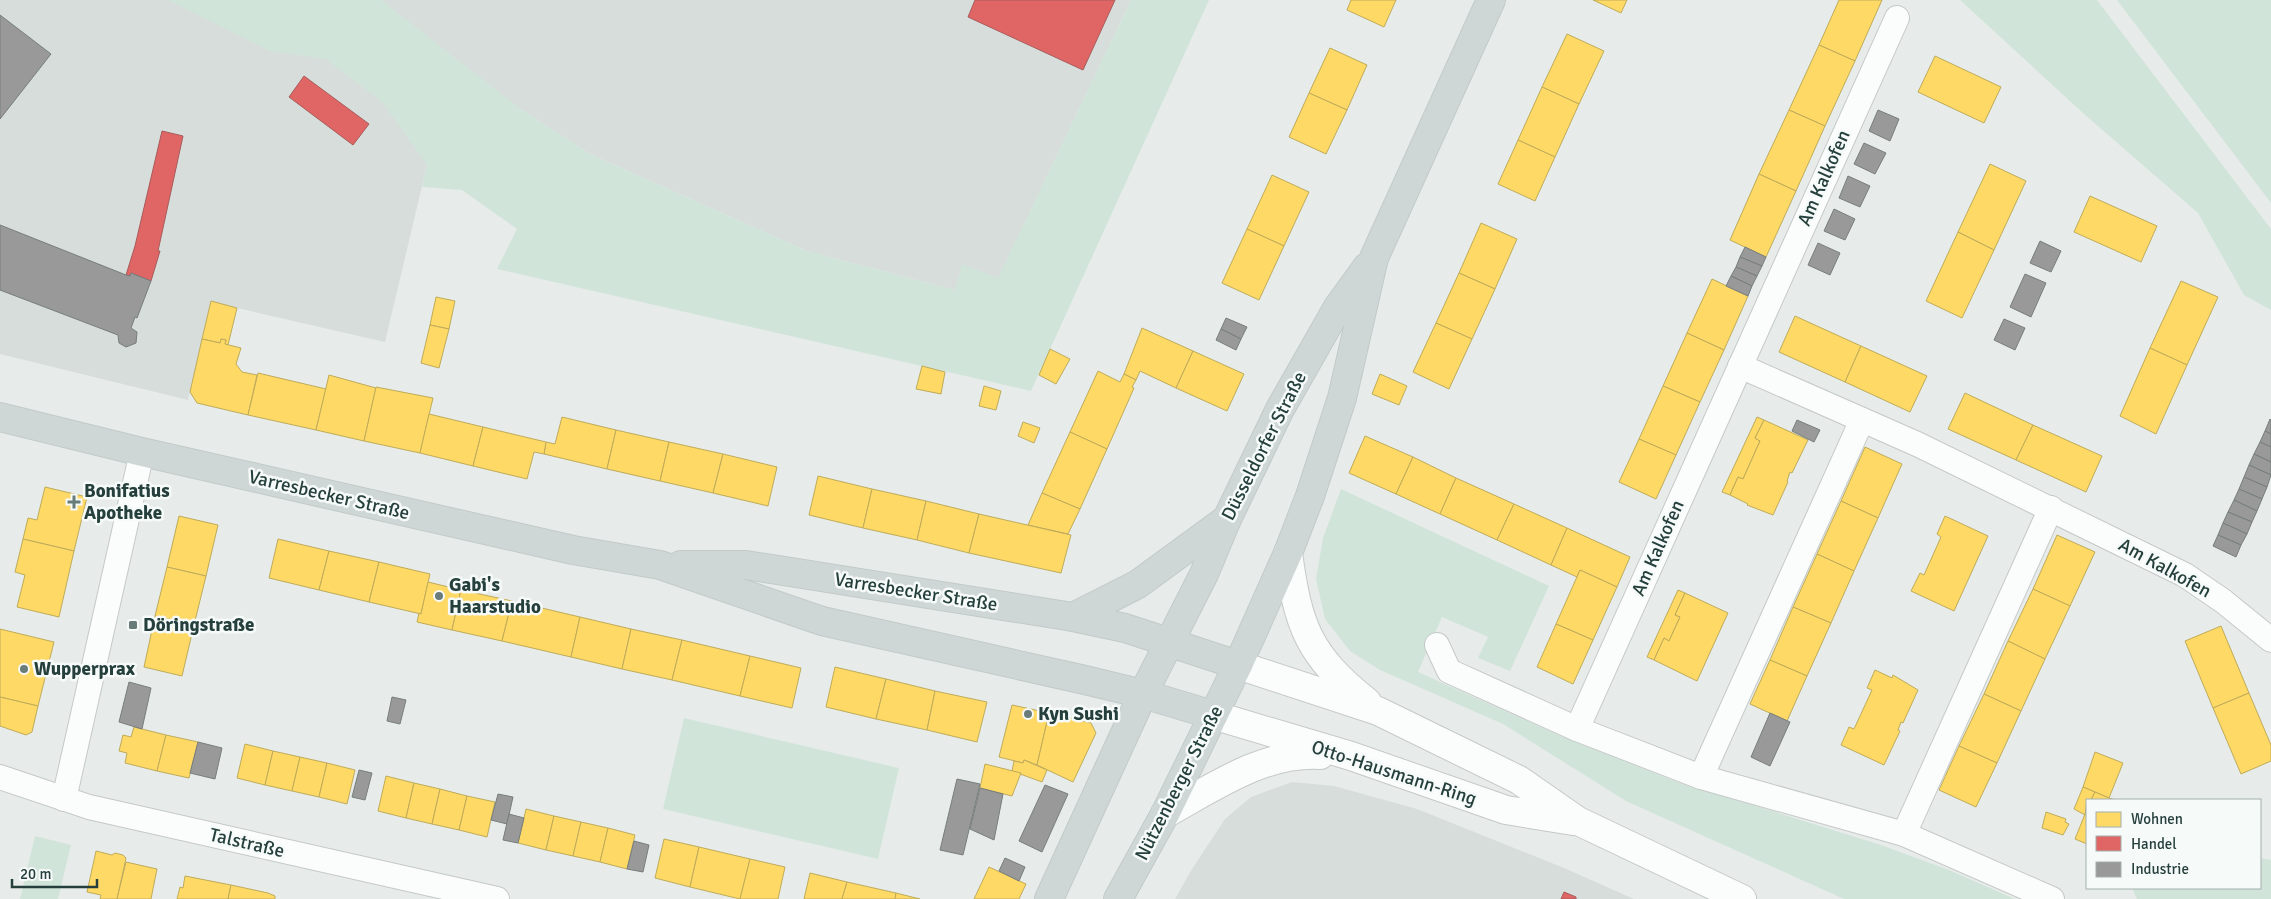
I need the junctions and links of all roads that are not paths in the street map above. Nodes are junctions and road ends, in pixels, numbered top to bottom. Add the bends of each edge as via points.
1 (1492, 0) edge
2 (1897, 18) dead end
3 (1374, 258) junction
4 (1740, 366) junction
5 (0, 417) edge
6 (1862, 420) junction
7 (142, 452) junction
8 (2051, 508) junction
9 (1227, 519) junction
10 (1288, 553) junction
11 (660, 565) junction
12 (1073, 618) junction
13 (2271, 640) edge
14 (1169, 642) junction
15 (1437, 645) dead end
16 (1238, 665) junction
17 (1142, 694) junction
18 (1378, 711) junction
19 (1213, 715) junction
20 (1577, 729) junction
21 (1351, 756) junction
22 (0, 777) edge
23 (1701, 777) junction
24 (64, 800) junction
25 (1166, 814) junction
26 (1578, 821) junction
27 (1904, 834) junction
28 (497, 899) edge
29 (1049, 899) edge
30 (1118, 899) edge
31 (1742, 899) edge
32 (2052, 899) edge

1 - 3 main road, Düsseldorfer Straße
2 - 4 street, Am Kalkofen
3 - 9 main road, Düsseldorfer Straße via 1338,307 1280,409
3 - 10 main road, Düsseldorfer Straße via 1342,398
4 - 6 street, Am Kalkofen
4 - 20 street, Am Kalkofen
5 - 7 main road, Varresbecker Straße
6 - 8 street, Am Kalkofen
6 - 23 street
7 - 11 main road, Varresbecker Straße via 573,550
7 - 24 street
8 - 13 street, Am Kalkofen via 2185,575
8 - 27 street
9 - 12 main road via 1138,584
9 - 14 main road, Düsseldorfer Straße via 1204,574
10 - 16 main road, Düsseldorfer Straße
10 - 18 street via 1297,609 1308,638 1349,688
11 - 12 main road, Varresbecker Straße via 746,565
11 - 17 main road, Varresbecker Straße via 822,621
12 - 14 main road, Varresbecker Straße via 1125,628
14 - 16 main road, Varresbecker Straße
14 - 17 main road
15 - 20 street via 1450,671
16 - 18 street, Otto-Hausmann-Ring
16 - 19 main road, Nützenberger Straße
17 - 19 main road, Varresbecker Straße
17 - 29 main road
18 - 26 street, Otto-Hausmann-Ring via 1520,780
19 - 21 street, Otto-Hausmann-Ring
19 - 25 main road, Nützenberger Straße
20 - 23 street
21 - 25 street via 1307,754 1280,758 1245,771
21 - 26 street, Otto-Hausmann-Ring via 1506,810
22 - 24 street, Talstraße
23 - 27 street
24 - 28 street, Talstraße
25 - 30 main road, Nützenberger Straße
26 - 31 street, Otto-Hausmann-Ring
27 - 32 street

